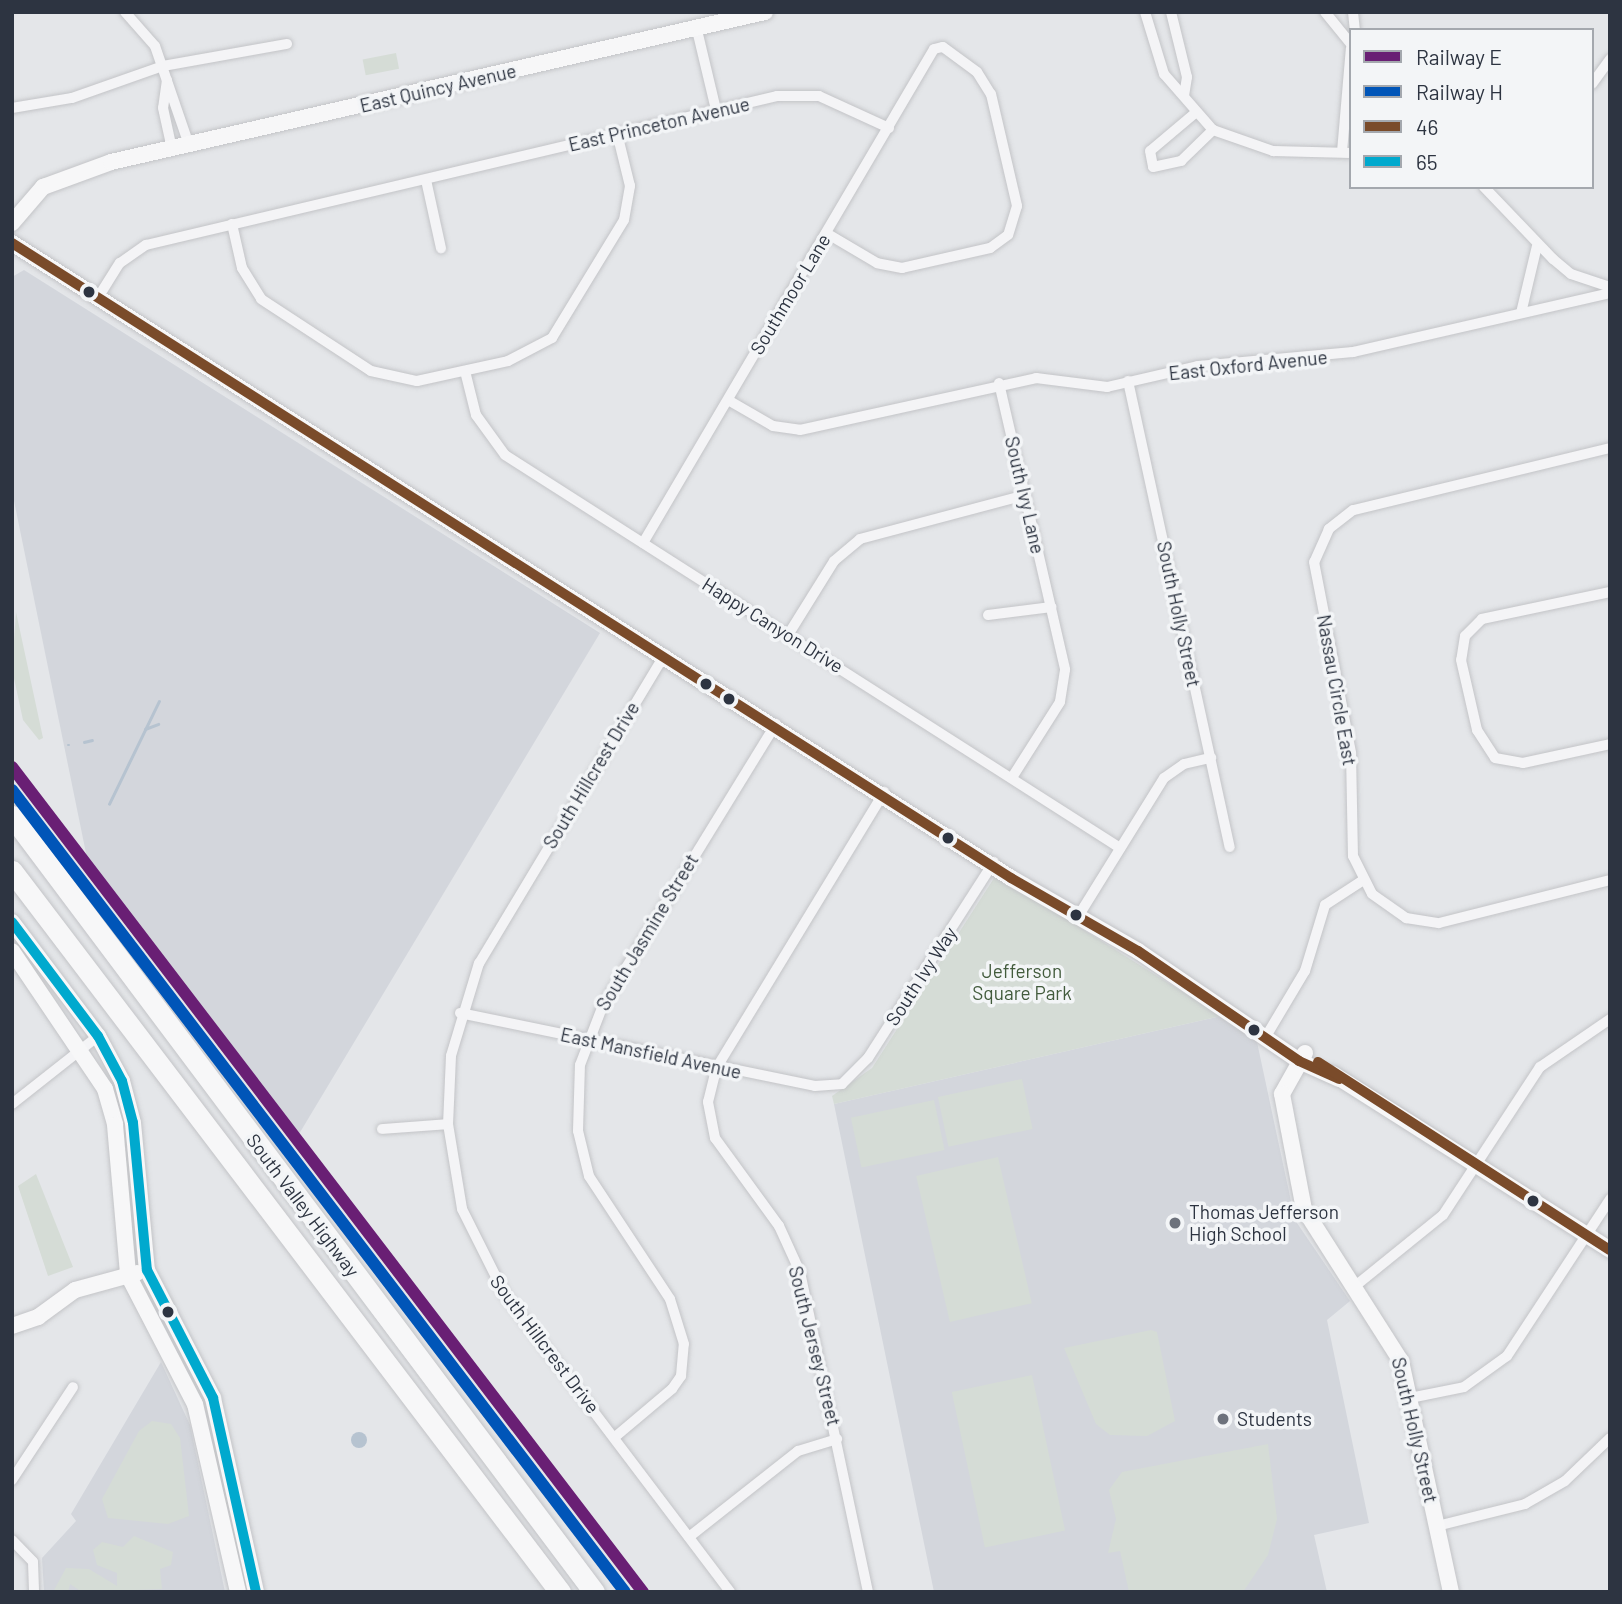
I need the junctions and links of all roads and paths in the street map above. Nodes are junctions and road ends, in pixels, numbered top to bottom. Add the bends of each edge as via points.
1 (125, 12) edge
2 (765, 12) edge
3 (1146, 12) edge
4 (1171, 12) edge
5 (1325, 12) edge
6 (697, 30) junction
7 (1349, 43) edge
8 (287, 44) dead end
9 (1610, 58) edge
10 (163, 66) junction
11 (167, 80) junction
12 (1594, 81) edge
13 (1349, 89) edge
14 (1184, 96) junction
15 (12, 108) edge
16 (716, 110) junction
17 (1194, 114) junction
18 (889, 128) junction
19 (1213, 130) junction
20 (617, 133) junction
21 (189, 145) junction
22 (172, 149) junction
23 (1346, 153) edge
24 (111, 162) junction
25 (426, 180) junction
26 (1489, 189) edge
27 (12, 205) edge
28 (12, 223) edge
29 (232, 224) junction
30 (827, 233) junction
31 (12, 243) edge
32 (1536, 246) junction
33 (441, 248) dead end
34 (1610, 287) edge
35 (1610, 293) edge
36 (99, 296) junction
37 (1521, 313) junction
38 (465, 371) junction
39 (1128, 381) junction
40 (999, 383) junction
41 (728, 400) junction
42 (1610, 448) edge
43 (1025, 495) junction
44 (643, 543) junction
45 (1610, 592) edge
46 (1051, 607) junction
47 (988, 615) dead end
48 (788, 635) junction
49 (665, 654) junction
50 (776, 724) junction
51 (1610, 744) edge
52 (1211, 758) junction
53 (1013, 776) junction
54 (884, 792) junction
55 (12, 816) edge
56 (1230, 847) dead end
57 (1120, 848) junction
58 (994, 862) junction
59 (12, 871) edge
60 (1610, 880) edge
61 (1362, 881) junction
62 (1079, 915) junction
63 (12, 922) edge
64 (12, 951) edge
65 (460, 1013) junction
66 (1610, 1019) edge
67 (1268, 1034) junction
68 (98, 1036) junction
69 (586, 1040) junction
70 (83, 1048) junction
71 (1302, 1057) junction
72 (717, 1066) junction
73 (842, 1084) joint
74 (12, 1104) edge
75 (448, 1124) junction
76 (382, 1129) dead end
77 (1477, 1166) junction
78 (1610, 1199) edge
79 (1587, 1236) junction
80 (1610, 1250) edge
81 (147, 1270) junction
82 (128, 1275) junction
83 (1354, 1287) junction
84 (12, 1326) edge
85 (73, 1387) dead end
86 (1410, 1398) junction
87 (615, 1437) junction
88 (1610, 1438) edge
89 (837, 1439) junction
90 (12, 1480) edge
91 (1437, 1526) junction
92 (689, 1537) junction
93 (12, 1540) edge
94 (34, 1592) edge
95 (238, 1592) edge
96 (256, 1592) edge
97 (560, 1592) edge
98 (594, 1592) edge
99 (730, 1592) edge
100 (868, 1592) edge
101 (1451, 1592) edge

1 - 10 street via 151,41
2 - 6 street, East Quincy Avenue
3 - 14 street via 1158,62
4 - 14 street via 1187,77
5 - 7 street
6 - 16 street
6 - 21 street, East Quincy Avenue
8 - 10 street
9 - 12 street
10 - 11 street
10 - 15 street via 72,98
11 - 21 street
11 - 22 street via 163,108
13 - 23 street
14 - 17 street
16 - 18 street, East Princeton Avenue via 799,94 838,103
16 - 20 street, East Princeton Avenue
17 - 19 street
17 - 19 street via 1150,151 1153,167 1181,161
18 - 30 street, Southmoor Lane
18 - 30 street, Southmoor Lane via 937,46 977,72 992,94 1017,206 1008,235 990,248 902,268 883,265
19 - 23 street via 1273,151
20 - 25 street, East Princeton Avenue
20 - 38 street via 630,186 624,220 562,325 536,351
21 - 22 street, East Quincy Avenue
22 - 24 street, East Quincy Avenue
24 - 27 street, East Quincy Avenue via 41,175
24 - 28 street, East Quincy Avenue via 43,187
25 - 29 street, East Princeton Avenue
25 - 33 street
26 - 32 street
29 - 36 street, East Princeton Avenue via 139,247 120,263
29 - 38 street via 242,268 261,299 371,371 407,381
30 - 41 street, Southmoor Lane
31 - 36 street
32 - 34 street via 1571,274
32 - 37 street
35 - 37 street, East Oxford Avenue
36 - 49 street
37 - 39 street, East Oxford Avenue via 1353,352 1198,366
38 - 44 street, Happy Canyon Drive via 475,415 500,450
39 - 40 street, East Oxford Avenue via 1091,388 1048,377
39 - 52 street, South Holly Street
40 - 41 street, East Oxford Avenue via 800,430 773,426
40 - 43 street, South Ivy Lane
41 - 44 street, Southmoor Lane
42 - 61 street, Nassau Circle East via 1353,510 1329,529 1314,562 1351,753 1353,856
43 - 46 street, South Ivy Lane
43 - 48 street via 860,539 834,561
44 - 48 street, Happy Canyon Drive
45 - 51 street via 1482,619 1465,636 1461,660 1477,730 1495,758 1523,763
46 - 47 street
46 - 53 street, South Ivy Lane via 1065,670 1060,702
48 - 53 street, Happy Canyon Drive
49 - 50 street
49 - 65 street, South Hillcrest Drive via 490,942
50 - 54 street via 810,740
50 - 69 street, South Jasmine Street via 659,909
52 - 56 street, South Holly Street
52 - 57 street via 1173,769
53 - 57 street, Happy Canyon Drive
54 - 58 street
54 - 72 street, South Jersey Street
55 - 98 highway, South Valley Highway
57 - 62 street
58 - 62 street via 1012,867
58 - 73 street, South Ivy Way via 863,1066
59 - 97 highway, South Valley Highway
60 - 61 street via 1439,923 1394,911
61 - 67 street via 1325,905 1305,971
62 - 67 street
63 - 68 street
64 - 70 street
65 - 69 street, East Mansfield Avenue
65 - 75 street, South Hillcrest Drive
66 - 77 street via 1540,1068
67 - 71 street
68 - 70 street
68 - 81 street via 130,1110
69 - 72 street, East Mansfield Avenue
69 - 87 street, South Jasmine Street via 576,1105 582,1153 600,1200 670,1299 684,1344 681,1376 673,1389
70 - 74 street
70 - 82 street via 113,1119
71 - 77 street
71 - 83 street, South Holly Street via 1282,1094 1302,1198 1318,1238
72 - 73 street, East Mansfield Avenue via 815,1086
72 - 89 street, South Jersey Street via 708,1102 715,1138 788,1241 806,1292
75 - 76 street
75 - 87 street, South Hillcrest Drive via 462,1209 490,1271
77 - 79 street
77 - 83 street via 1429,1230
78 - 79 street
79 - 80 street
79 - 86 street via 1496,1367 1464,1387
81 - 82 street
81 - 96 street via 213,1398
82 - 84 street via 75,1290 38,1317
82 - 95 street via 198,1412
83 - 86 street, South Holly Street via 1397,1350
85 - 90 street
86 - 91 street, South Holly Street
87 - 92 street, South Hillcrest Drive
88 - 91 street via 1565,1481 1525,1504
89 - 92 street via 797,1451
89 - 100 street, South Jersey Street
91 - 101 street, South Holly Street
92 - 99 street, South Hillcrest Drive
93 - 94 street via 33,1562

